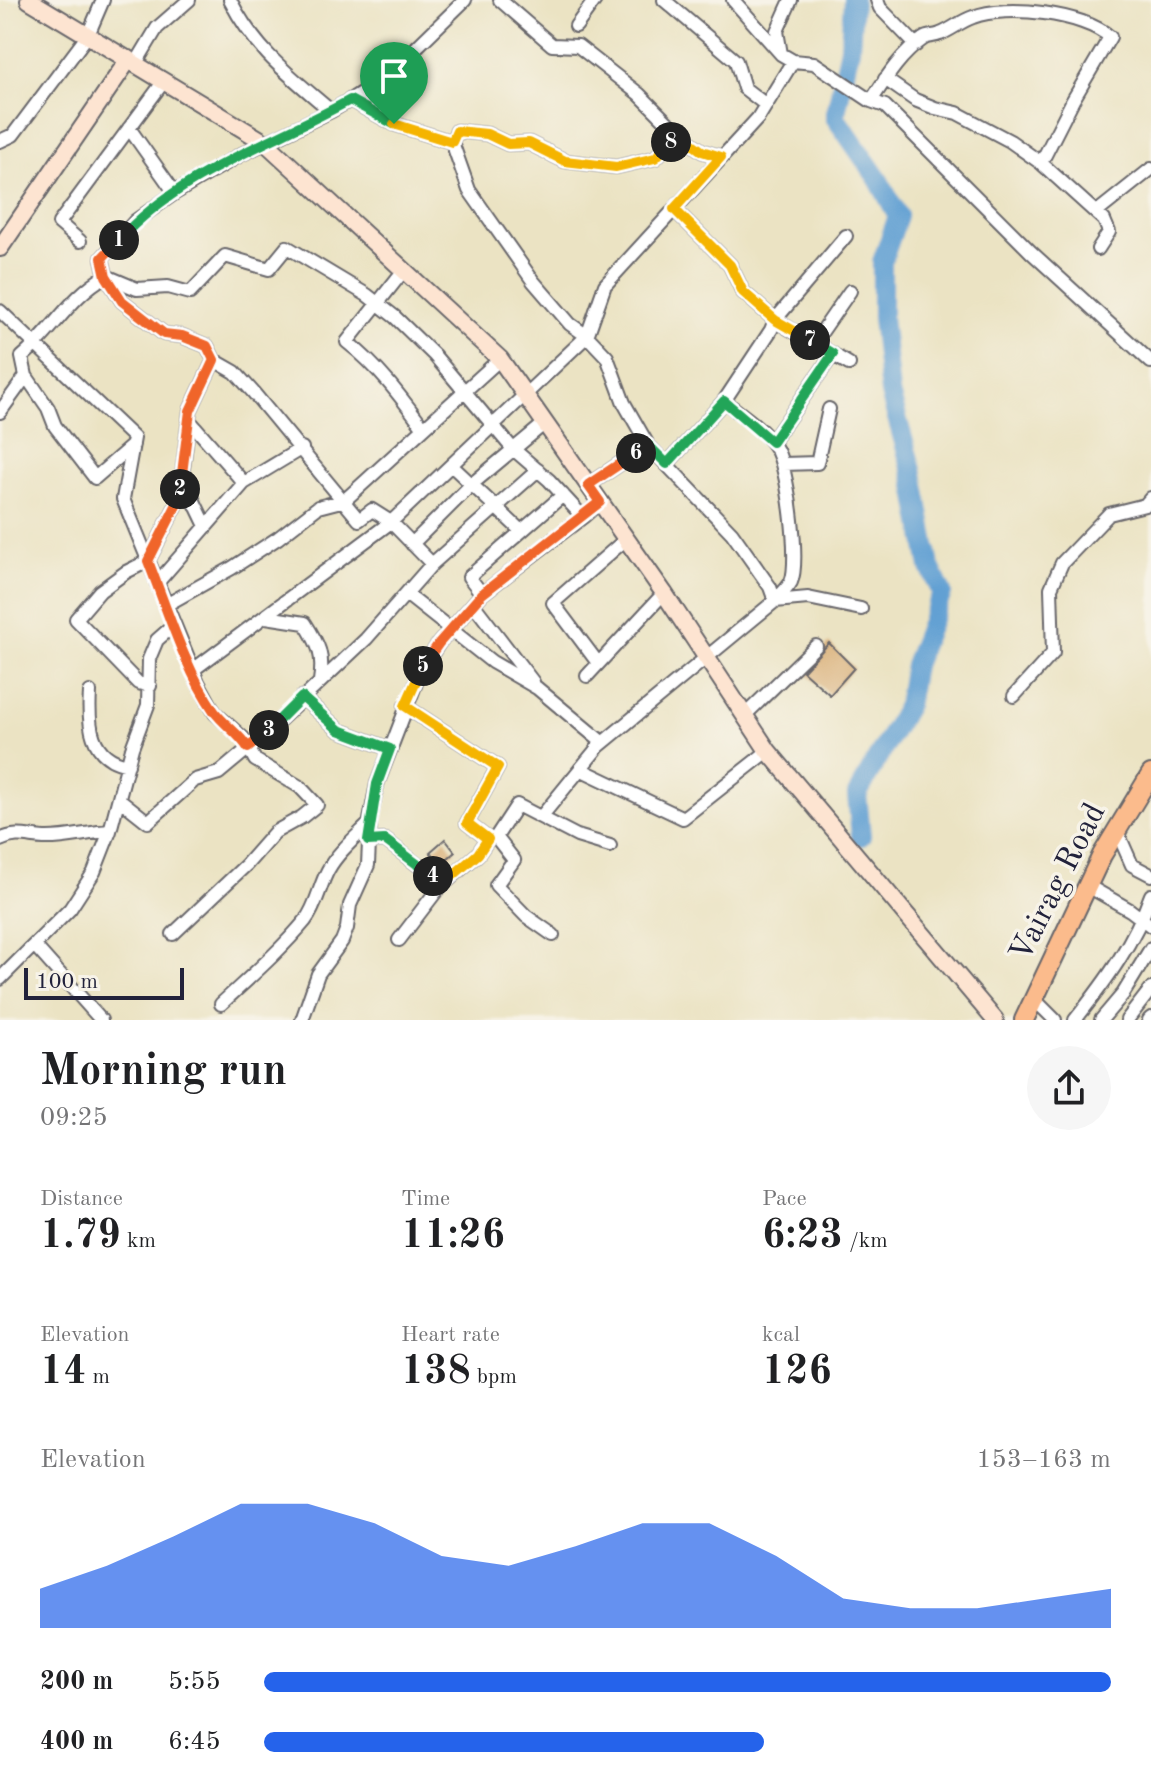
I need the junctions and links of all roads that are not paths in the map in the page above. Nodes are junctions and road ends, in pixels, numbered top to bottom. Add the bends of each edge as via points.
1 (29, 0) edge
2 (103, 0) edge
3 (189, 0) edge
4 (230, 0) edge
5 (465, 0) edge
6 (500, 0) edge
7 (595, 0) edge
8 (664, 0) edge
9 (733, 0) edge
10 (791, 0) edge
11 (877, 0) edge
12 (53, 6) edge
13 (576, 26) dead end
14 (88, 35) junction
15 (916, 45) junction
16 (781, 54) junction
17 (132, 61) junction
18 (793, 61) junction
19 (885, 79) junction
20 (164, 81) junction
21 (866, 98) junction
22 (350, 100) junction
23 (766, 105) junction
24 (331, 111) junction
25 (129, 128) junction
26 (679, 134) junction
27 (0, 141) edge
28 (452, 142) junction
29 (266, 143) junction
30 (721, 157) junction
31 (1041, 163) junction
32 (1151, 169) edge
33 (175, 193) junction
34 (674, 209) junction
35 (1097, 212) junction
36 (846, 236) dead end
37 (80, 241) dead end
38 (0, 248) edge
39 (1098, 249) dead end
40 (404, 270) junction
41 (106, 276) junction
42 (850, 291) dead end
43 (377, 303) junction
44 (0, 311) edge
45 (775, 320) junction
46 (587, 336) junction
47 (814, 343) junction
48 (37, 345) junction
49 (833, 354) junction
50 (500, 359) junction
51 (214, 360) junction
52 (1151, 362) edge
53 (849, 364) dead end
54 (26, 376) junction
55 (464, 391) junction
56 (526, 395) junction
57 (724, 401) junction
58 (829, 409) dead end
59 (0, 412) edge
60 (189, 420) junction
61 (545, 423) junction
62 (494, 425) junction
63 (424, 428) junction
64 (772, 442) junction
65 (133, 445) junction
66 (648, 445) junction
67 (302, 448) junction
68 (512, 448) junction
69 (667, 464) junction
70 (783, 464) junction
71 (451, 465) junction
72 (538, 470) junction
73 (244, 483) junction
74 (472, 484) junction
75 (588, 485) junction
76 (563, 495) junction
77 (1151, 498) edge
78 (179, 500) junction
79 (345, 500) junction
80 (600, 502) junction
81 (497, 508) junction
82 (583, 517) junction
83 (391, 522) junction
84 (206, 526) junction
85 (520, 530) junction
86 (626, 539) junction
87 (412, 544) junction
88 (148, 561) junction
89 (432, 564) junction
90 (157, 583) junction
91 (664, 593) junction
92 (406, 594) junction
93 (482, 594) junction
94 (775, 601) junction
95 (166, 605) junction
96 (474, 605) junction
97 (861, 609) dead end
98 (266, 617) junction
99 (174, 625) junction
100 (450, 630) junction
101 (816, 646) dead end
102 (707, 659) junction
103 (598, 663) junction
104 (193, 670) junction
105 (587, 676) dead end
106 (320, 681) junction
107 (150, 686) junction
108 (537, 688) junction
109 (90, 692) dead end
110 (1014, 696) dead end
111 (302, 697) junction
112 (405, 706) junction
113 (745, 715) junction
114 (603, 743) junction
115 (248, 748) junction
116 (390, 749) junction
117 (768, 751) junction
118 (128, 765) junction
119 (580, 769) junction
120 (1151, 774) edge
121 (119, 799) junction
122 (541, 817) junction
123 (369, 824) junction
124 (110, 831) junction
125 (1117, 831) junction
126 (0, 840) edge
127 (368, 841) junction
128 (610, 846) dead end
129 (1151, 875) edge
130 (443, 884) junction
131 (1088, 886) junction
132 (1151, 895) edge
133 (1147, 923) edge
134 (173, 934) dead end
135 (553, 935) dead end
136 (399, 940) dead end
137 (35, 946) junction
138 (1151, 948) edge
139 (0, 979) edge
140 (1151, 989) edge
141 (1034, 999) junction
142 (221, 1004) dead end
143 (101, 1020) edge
144 (302, 1020) edge
145 (995, 1020) edge
146 (1024, 1020) edge
147 (1055, 1020) edge
148 (1075, 1020) edge
149 (1101, 1020) edge
150 (1127, 1020) edge

1 - 12 street
2 - 14 street
3 - 17 street via 157,28
4 - 24 street via 268,57
5 - 22 street via 387,76
6 - 26 street via 552,45 578,46
7 - 13 street
8 - 23 street via 736,61 744,88
9 - 16 street
10 - 16 street via 777,31
11 - 15 street
12 - 14 street
14 - 17 street
14 - 27 street via 13,135
15 - 19 street
15 - 31 street via 926,36 990,12 1048,12 1110,37
16 - 18 street
17 - 20 street
17 - 38 street
18 - 21 street via 814,63
18 - 23 street
19 - 21 street
19 - 31 street via 915,100 957,113 1010,141
20 - 25 street
20 - 29 street
21 - 52 street via 885,106 1021,243
22 - 24 street
22 - 28 street via 394,124
23 - 30 street
24 - 29 street
25 - 33 street
25 - 37 street via 59,223
26 - 28 street via 655,158 616,167 565,161 529,143 508,144 487,134 457,131
26 - 30 street
28 - 46 street via 469,190 484,212 533,281
29 - 33 street
29 - 40 street
30 - 34 street
31 - 35 street
32 - 35 street
33 - 41 street via 135,221 102,258
34 - 45 street via 730,265 743,292
34 - 46 street via 605,285
35 - 39 street via 1109,232
36 - 45 street
40 - 43 street
40 - 50 street
41 - 43 street via 137,289 168,287 190,293 225,256 269,269 287,247
41 - 48 street via 86,286
41 - 51 street via 122,301 164,334 207,346
42 - 47 street
43 - 55 street
43 - 63 street via 347,342 391,385
44 - 48 street
45 - 47 street
45 - 57 street
46 - 56 street
46 - 66 street via 607,357 624,403
47 - 49 street
48 - 54 street via 22,357
48 - 65 street via 134,438
49 - 53 street
49 - 64 street
50 - 55 street
50 - 56 street
51 - 60 street
51 - 67 street via 235,372
54 - 59 street
54 - 65 street via 95,478
55 - 62 street
55 - 63 street
56 - 61 street
56 - 62 street
57 - 64 street
57 - 69 street
58 - 70 street via 817,463
60 - 73 street
60 - 78 street
61 - 68 street
61 - 75 street
62 - 68 street
62 - 71 street
63 - 79 street
64 - 70 street
65 - 88 street via 123,499
66 - 69 street
66 - 75 street
67 - 73 street
67 - 79 street
68 - 72 street
68 - 74 street
69 - 94 street via 732,533
70 - 94 street via 793,541 792,580
71 - 74 street
71 - 83 street
72 - 76 street
72 - 81 street
73 - 84 street
74 - 81 street
74 - 87 street
75 - 80 street
76 - 82 street
76 - 85 street
77 - 110 street via 1145,505 1109,514 1062,563 1051,588 1053,653
78 - 84 street via 193,499
78 - 88 street
79 - 83 street via 359,520 372,510
79 - 95 street via 318,507 232,568
80 - 82 street
80 - 86 street
81 - 85 street
81 - 89 street
82 - 93 street
83 - 87 street
83 - 98 street
84 - 90 street
85 - 93 street via 469,577
86 - 91 street
86 - 103 street via 553,603
87 - 89 street
88 - 90 street
88 - 107 street via 100,591 76,619 138,683
89 - 92 street
90 - 95 street
91 - 102 street
91 - 103 street
92 - 100 street
92 - 106 street
93 - 96 street
94 - 97 street via 808,598
94 - 102 street
95 - 99 street
96 - 100 street
96 - 108 street
98 - 104 street
98 - 106 street via 305,623 323,661
99 - 104 street
99 - 107 street via 157,640 149,659
100 - 108 street
100 - 112 street via 421,670
101 - 113 street
102 - 113 street
102 - 114 street
103 - 105 street
104 - 115 street via 215,713
106 - 111 street
107 - 118 street
108 - 114 street
109 - 118 street via 88,723 98,747
111 - 115 street
111 - 116 street via 339,730
112 - 116 street
112 - 130 street via 498,767 467,823 488,839
113 - 117 street
114 - 119 street
115 - 121 street via 219,773 195,780 148,822
115 - 134 street via 255,760 300,787 317,805 275,832
116 - 123 street
117 - 119 street via 683,818
117 - 145 street
118 - 121 street
119 - 122 street
120 - 125 main road, Vairag Road
121 - 124 street
122 - 128 street
122 - 135 street via 517,805 496,837 514,860 496,885
123 - 127 street
123 - 142 street via 328,871 305,921
124 - 126 street via 44,838 12,835
124 - 137 street via 85,886
125 - 129 street via 1132,865
125 - 131 main road, Vairag Road
127 - 130 street via 385,840
127 - 144 street via 368,865 350,905 347,928 318,974
130 - 136 street
131 - 133 street
131 - 141 main road, Vairag Road
132 - 133 street
133 - 148 street
137 - 139 street
137 - 143 street
138 - 149 street
140 - 150 street
141 - 146 main road, Vairag Road
141 - 147 street

